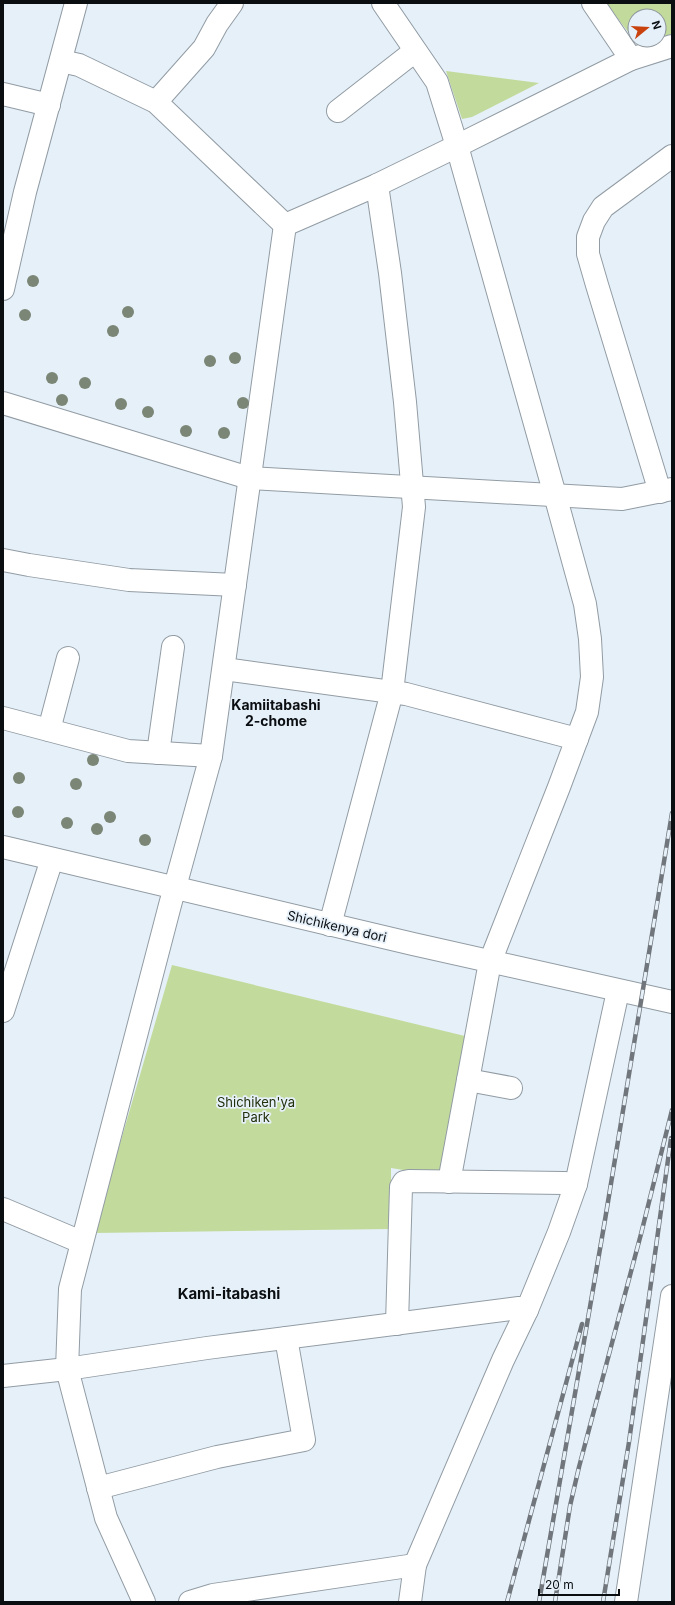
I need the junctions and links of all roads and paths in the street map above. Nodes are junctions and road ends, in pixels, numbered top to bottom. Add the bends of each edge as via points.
1 (76, 3) edge
2 (232, 3) edge
3 (383, 3) edge
4 (593, 3) edge
5 (672, 46) edge
6 (415, 51) junction
7 (631, 60) junction
8 (61, 61) junction
9 (3, 94) edge
10 (156, 102) junction
11 (49, 105) junction
12 (338, 112) dead end
13 (457, 146) junction
14 (672, 156) edge
15 (377, 185) junction
16 (285, 225) junction
17 (3, 290) edge
18 (3, 403) edge
19 (249, 478) junction
20 (412, 488) junction
21 (666, 491) edge
22 (555, 495) junction
23 (3, 560) edge
24 (234, 585) junction
25 (173, 647) dead end
26 (68, 658) dead end
27 (224, 669) junction
28 (392, 692) junction
29 (3, 718) edge
30 (49, 730) junction
31 (577, 739) junction
32 (158, 753) junction
33 (211, 756) junction
34 (3, 847) edge
35 (52, 858) junction
36 (175, 887) junction
37 (330, 924) junction
38 (490, 962) junction
39 (618, 991) junction
40 (672, 1002) edge
41 (3, 1011) edge
42 (468, 1080) junction
43 (511, 1088) dead end
44 (449, 1182) junction
45 (576, 1184) junction
46 (3, 1209) edge
47 (81, 1242) junction
48 (672, 1296) edge
49 (527, 1310) junction
50 (397, 1324) junction
51 (286, 1338) junction
52 (67, 1369) junction
53 (3, 1376) edge
54 (98, 1488) junction
55 (415, 1565) junction
56 (144, 1602) edge
57 (190, 1602) edge
58 (410, 1602) edge
59 (626, 1602) edge

1 - 8 street
2 - 10 street via 204,48
3 - 6 street
4 - 7 street
5 - 7 street
6 - 12 street
6 - 13 street via 437,82
7 - 13 street
8 - 10 street via 79,65
8 - 11 street
9 - 11 street
10 - 16 street
11 - 17 street via 25,192
13 - 15 street
13 - 22 street
14 - 21 street via 603,207 588,236 588,254
15 - 16 street
15 - 20 street via 405,402
16 - 19 street
18 - 19 street
19 - 20 street
19 - 24 street
20 - 22 street
20 - 28 street via 414,507
21 - 22 street via 622,499
22 - 31 street via 585,604 590,639 592,678 587,712
23 - 24 street via 129,580
24 - 27 street
25 - 32 street
26 - 30 street
27 - 28 street
27 - 33 street
28 - 31 street
28 - 37 street
29 - 30 street
30 - 32 street via 128,751
31 - 38 street
32 - 33 street
33 - 36 street
34 - 35 street, Shichikenya dori
35 - 36 street, Shichikenya dori
35 - 41 street
36 - 37 street, Shichikenya dori
36 - 47 street
37 - 38 street, Shichikenya dori
38 - 39 street, Shichikenya dori
38 - 42 street
39 - 40 street, Shichikenya dori
39 - 45 street
42 - 43 street
42 - 44 street
44 - 45 street
44 - 50 street via 409,1181 404,1182 401,1187
45 - 49 street
46 - 47 street
47 - 52 street via 70,1289
48 - 59 street
49 - 50 street via 519,1308
49 - 55 street
50 - 51 street
51 - 52 street
51 - 54 street via 304,1440 217,1457
52 - 53 street
52 - 54 street
54 - 56 street via 106,1518
55 - 57 street via 213,1595
55 - 58 street

